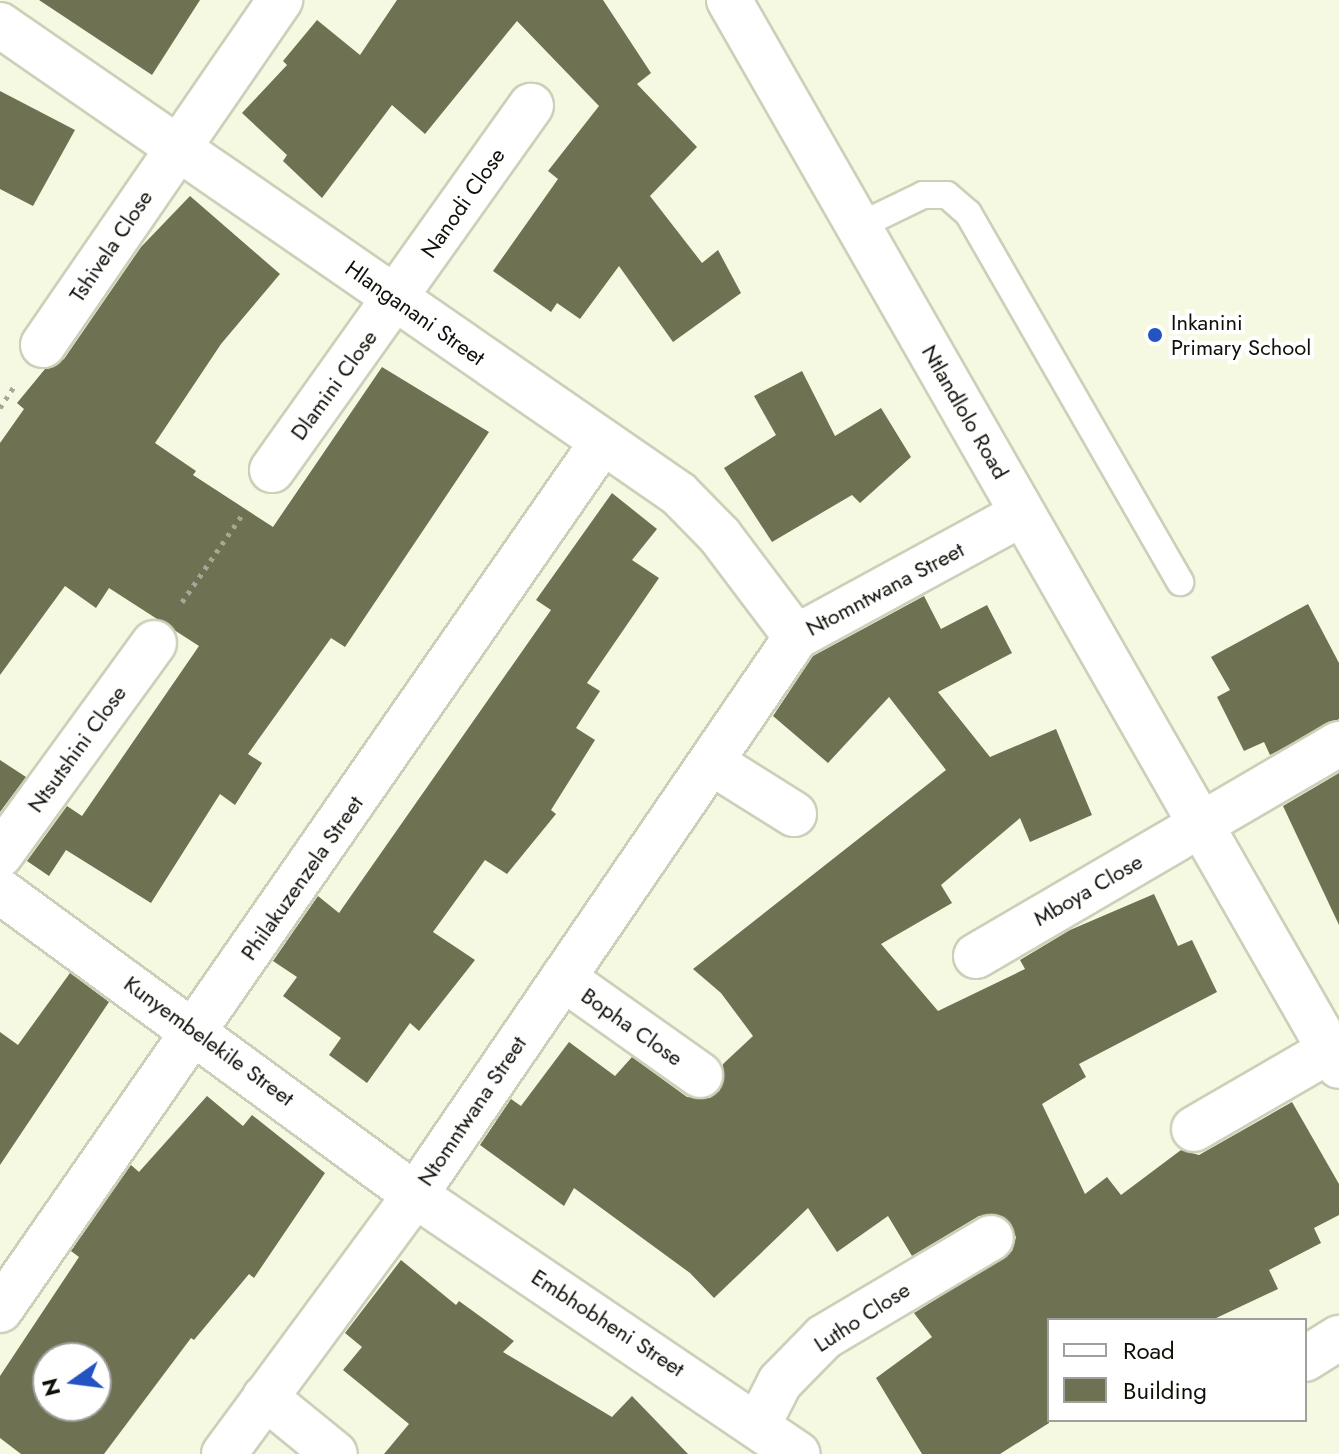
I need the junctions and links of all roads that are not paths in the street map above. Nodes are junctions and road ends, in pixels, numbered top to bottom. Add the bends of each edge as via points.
1 (280, 0) edge
2 (729, 0) edge
3 (0, 25) edge
4 (531, 106) dead end
5 (179, 146) junction
6 (859, 226) junction
7 (395, 299) junction
8 (43, 345) dead end
9 (601, 444) junction
10 (272, 470) road end
11 (1022, 514) junction
12 (1180, 582) dead end
13 (796, 637) junction
14 (154, 643) road end
15 (1339, 744) edge
16 (711, 762) junction
17 (794, 814) dead end
18 (1200, 825) junction
19 (0, 855) edge
20 (0, 891) edge
21 (976, 956) dead end
22 (563, 978) junction
23 (196, 1030) junction
24 (1336, 1054) edge
25 (700, 1075) dead end
26 (1194, 1129) dead end
27 (415, 1195) junction
28 (991, 1238) dead end
29 (0, 1310) edge
30 (1339, 1338) edge
31 (1307, 1358) edge
32 (265, 1397) junction
33 (759, 1423) junction
34 (224, 1454) edge
35 (335, 1454) edge
36 (798, 1454) edge

1 - 5 street, Tshivela Close
2 - 6 street, Ntlandlolo Road
3 - 5 street, Hlanganani Street
4 - 7 street, Nanodi Close
5 - 7 street, Hlanganani Street
5 - 8 street, Tshivela Close
6 - 11 street, Ntlandlolo Road
6 - 12 lane via 923,195 947,195 968,213
7 - 9 street, Hlanganani Street
7 - 10 street, Dlamini Close
9 - 13 street, Hlanganani Street via 679,494 720,536
9 - 23 street, Philakuzenzela Street
11 - 13 street, Ntomntwana Street
11 - 18 street, Ntlandlolo Road
13 - 16 street, Ntomntwana Street
14 - 19 street, Ntsutshini Close
15 - 18 street
16 - 17 street
16 - 22 street, Ntomntwana Street
18 - 21 street, Mboya Close
18 - 24 street, Ntlandlolo Road
20 - 23 street, Kunyembelekile Street
22 - 25 street, Bopha Close
22 - 27 street, Ntomntwana Street
23 - 27 street, Kunyembelekile Street
23 - 29 street, Philakuzenzela Street
24 - 26 street, Ntlandlolo Road
27 - 32 street, Ntomntwana Street
27 - 33 street, Embhobheni Street
28 - 33 street, Lutho Close via 824,1337 780,1382
30 - 31 street
32 - 34 street, Ntomntwana Street
32 - 35 street
33 - 36 street, Embhobheni Street

